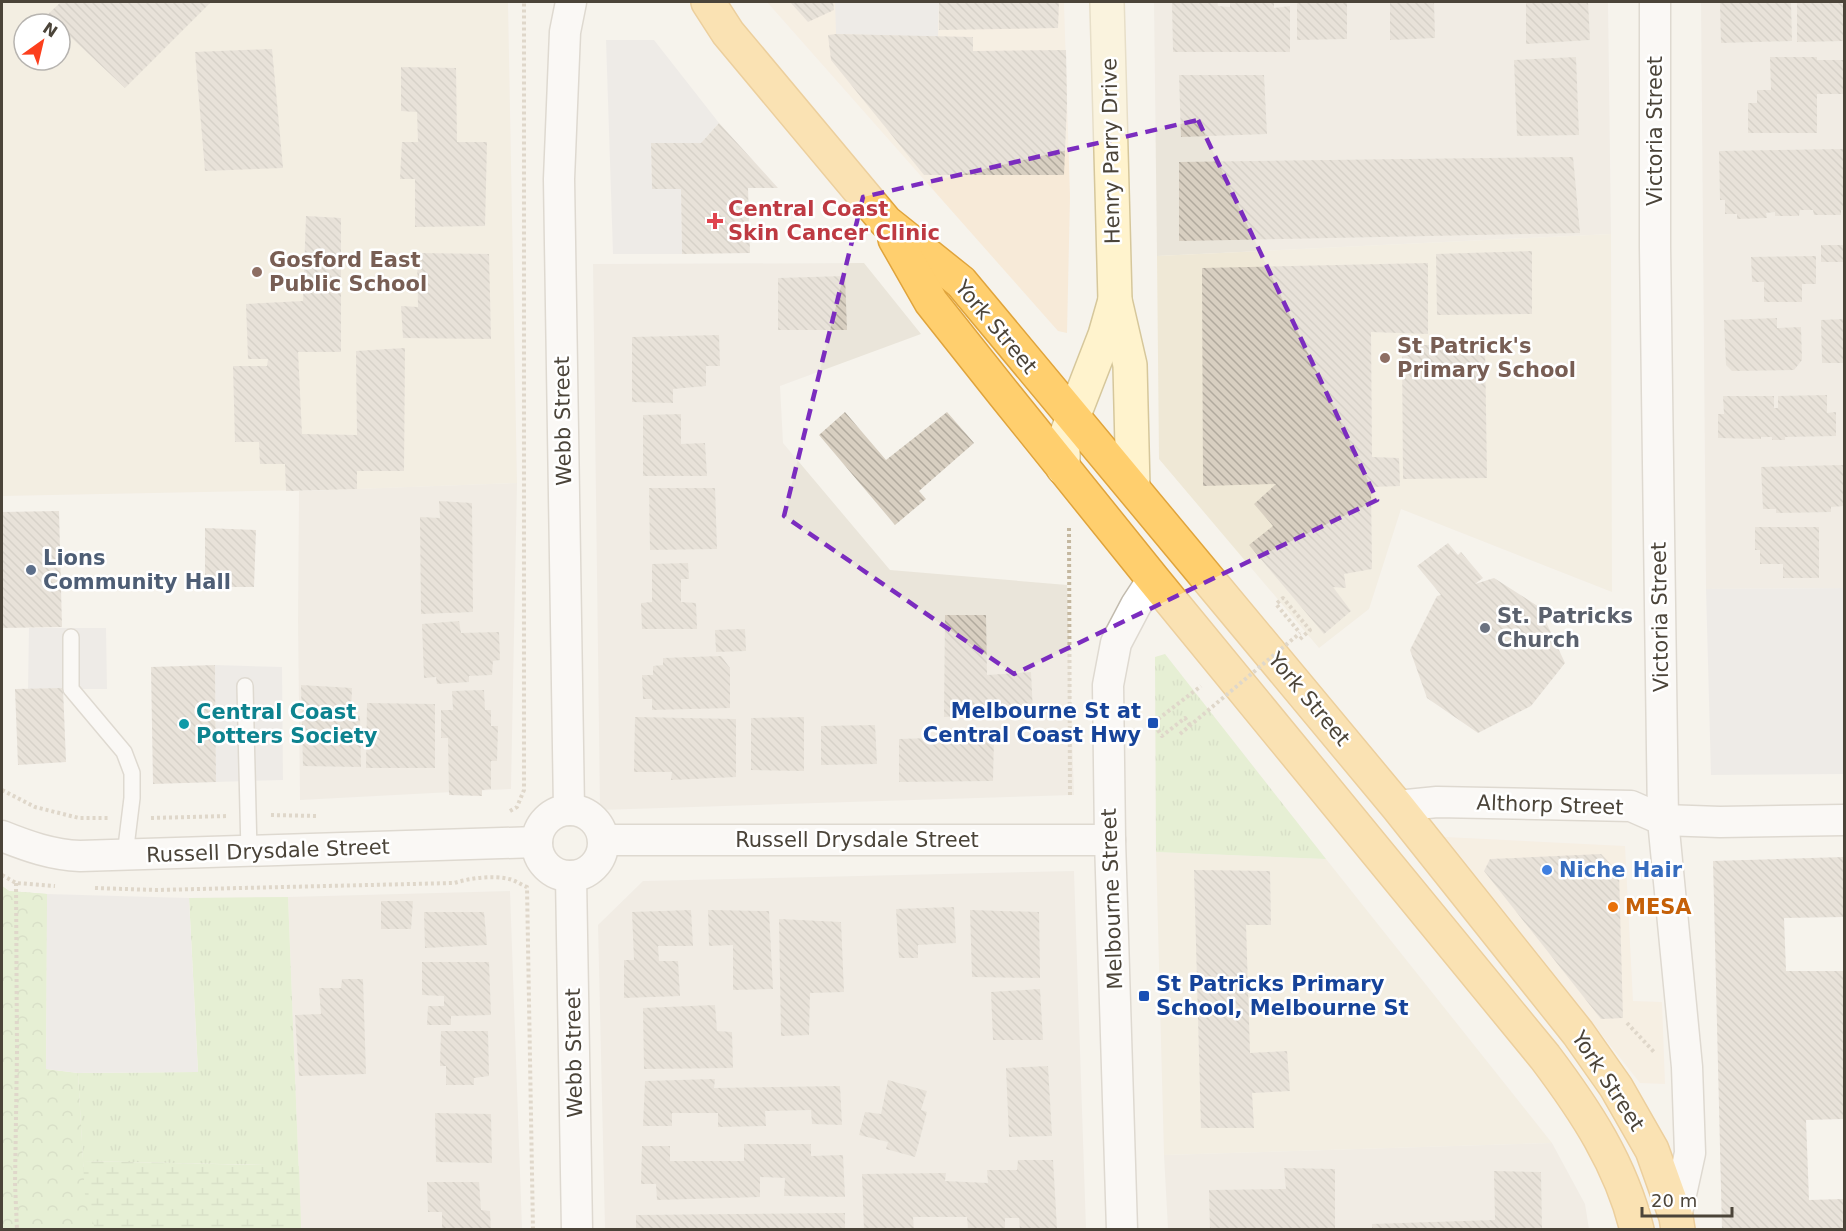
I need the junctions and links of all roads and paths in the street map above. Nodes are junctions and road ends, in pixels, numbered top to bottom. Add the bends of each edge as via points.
1 (524, 2) edge
2 (560, 2) edge
3 (571, 2) edge
4 (688, 2) edge
5 (708, 2) edge
6 (1107, 2) edge
7 (1655, 2) edge
8 (565, 32) junction
9 (728, 33) junction
10 (886, 222) junction
11 (1115, 300) junction
12 (1072, 416) junction
13 (1063, 468) junction
14 (1133, 488) junction
15 (1069, 521) dead end
16 (1153, 579) junction
17 (71, 637) dead end
18 (1299, 640) dead end
19 (245, 686) dead end
20 (1201, 686) dead end
21 (1190, 725) junction
22 (1179, 734) dead end
23 (2, 790) edge
24 (1070, 798) dead end
25 (1397, 806) junction
26 (569, 810) junction
27 (248, 815) junction
28 (320, 816) dead end
29 (501, 816) dead end
30 (129, 819) junction
31 (1663, 820) junction
32 (1845, 820) edge
33 (2, 836) edge
34 (603, 840) junction
35 (1110, 840) junction
36 (537, 842) junction
37 (249, 852) junction
38 (124, 855) junction
39 (2, 875) edge
40 (570, 876) junction
41 (16, 883) junction
42 (59, 886) dead end
43 (92, 888) dead end
44 (1627, 1023) dead end
45 (1661, 1060) dead end
46 (1677, 1223) edge
47 (1636, 1227) edge
48 (17, 1230) edge
49 (533, 1230) edge
50 (576, 1230) edge
51 (1122, 1230) edge

1 - 29 path via 524,790 517,807
2 - 8 street, Webb Street
3 - 8 street, Webb Street
4 - 9 highway, York Street
5 - 9 highway, York Street
6 - 11 main road, Henry Parry Drive
7 - 31 street, Victoria Street
8 - 26 street, Webb Street via 559,179
9 - 10 highway, York Street
10 - 12 highway, York Street via 961,282
10 - 13 highway, York Street via 931,302
11 - 12 main road, Henry Parry Drive
11 - 14 main road, Henry Parry Drive via 1130,365
12 - 13 main road, Henry Parry Drive via 1063,447
12 - 14 highway, York Street
13 - 16 highway, York Street
14 - 25 highway, York Street
15 - 24 path
16 - 35 street, Melbourne Street via 1116,643 1108,685
16 - 47 highway, York Street via 1579,1102 1615,1165
17 - 30 lane via 71,689 123,753 132,773
18 - 21 path, bridge via 1310,630 1283,598 1276,604 1300,633
19 - 27 lane
20 - 21 path via 1153,723 1162,736 1185,718
21 - 22 path, bridge
23 - 30 path via 35,807 79,818
25 - 31 street, Althorp Street via 1437,802 1631,806
25 - 46 highway, York Street via 1578,1033 1616,1087 1652,1150
26 - 34 street via 579,811 596,822
26 - 36 street via 544,823
27 - 28 path
27 - 30 path
27 - 37 lane
30 - 38 lane
31 - 32 street, Althorp Street
31 - 46 street, Victoria Street via 1687,1067 1690,1142
33 - 38 street, Russell Drysdale Street via 64,855
34 - 35 street, Russell Drysdale Street
34 - 40 street via 603,851 591,869
35 - 51 street, Melbourne Street
36 - 37 street, Russell Drysdale Street
36 - 40 street via 543,862
37 - 38 street, Russell Drysdale Street
39 - 41 path
40 - 50 street, Webb Street
41 - 42 path
41 - 48 path
43 - 49 path via 454,883 489,878 509,879 527,888
44 - 45 path

